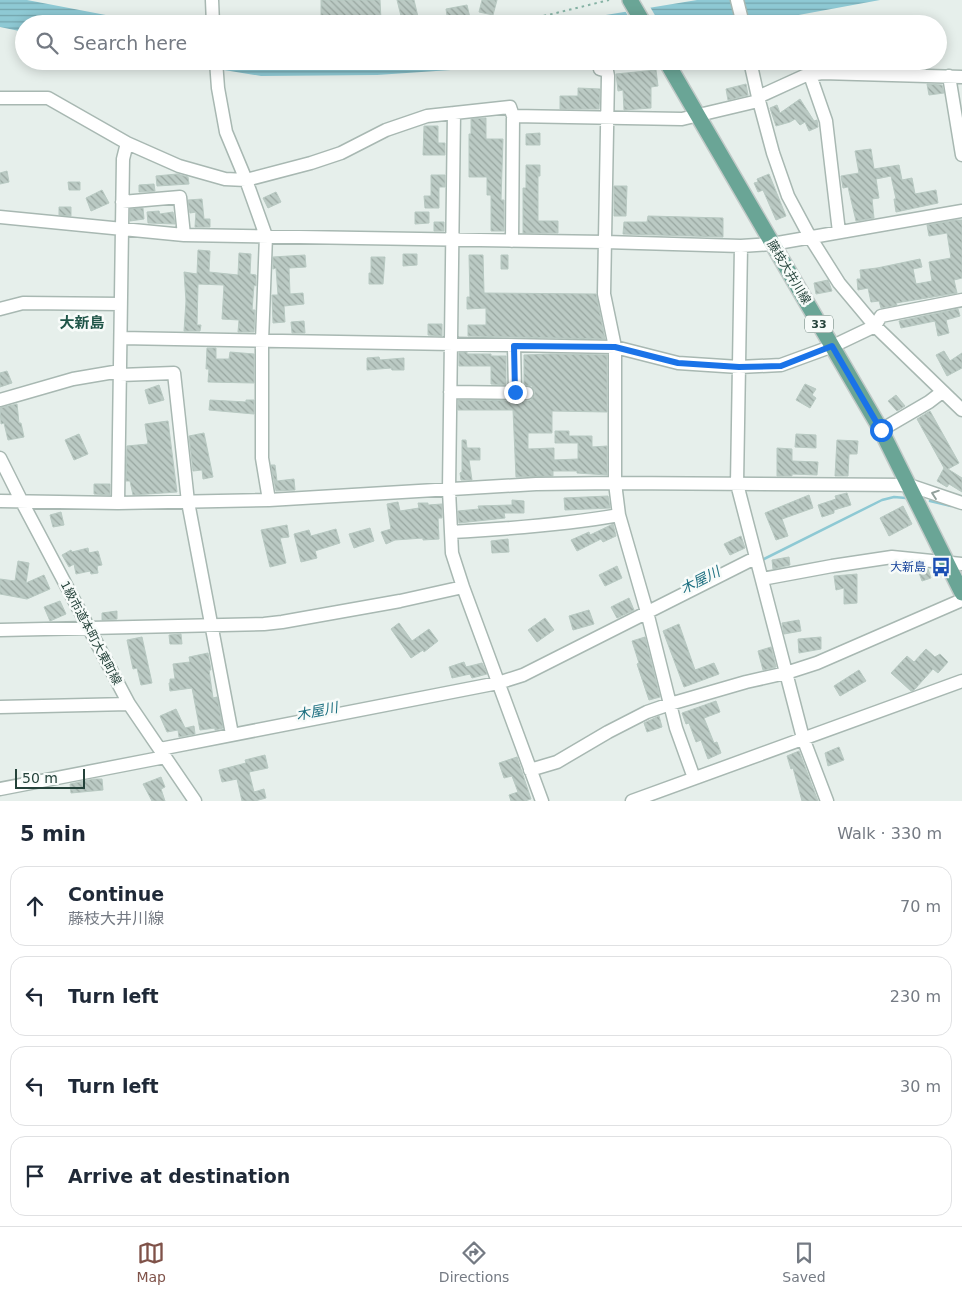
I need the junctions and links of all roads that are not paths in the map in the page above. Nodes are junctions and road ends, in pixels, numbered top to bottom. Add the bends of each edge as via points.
1 (212, 0) edge
2 (630, 0) edge
3 (737, 0) edge
4 (213, 15) edge
5 (639, 15) edge
6 (741, 15) edge
7 (217, 70) edge
8 (604, 70) edge
9 (671, 70) edge
10 (752, 70) edge
11 (810, 75) junction
12 (956, 76) edge
13 (0, 98) edge
14 (758, 99) junction
15 (454, 114) junction
16 (697, 115) junction
17 (513, 116) junction
18 (607, 117) junction
19 (127, 143) junction
20 (962, 155) edge
21 (246, 180) junction
22 (122, 202) junction
23 (962, 211) edge
24 (0, 217) edge
25 (122, 230) junction
26 (839, 232) junction
27 (184, 235) junction
28 (266, 236) junction
29 (810, 237) junction
30 (453, 240) junction
31 (512, 241) junction
32 (605, 242) junction
33 (772, 244) junction
34 (741, 246) junction
35 (962, 300) edge
36 (121, 304) junction
37 (0, 309) edge
38 (875, 326) junction
39 (120, 338) junction
40 (262, 341) junction
41 (451, 345) junction
42 (514, 346) junction
43 (832, 346) junction
44 (615, 347) junction
45 (739, 367) junction
46 (120, 373) junction
47 (450, 392) junction
48 (942, 392) junction
49 (957, 399) edge
50 (0, 400) edge
51 (962, 410) edge
52 (881, 430) junction
53 (0, 458) edge
54 (615, 483) junction
55 (737, 484) junction
56 (909, 485) junction
57 (449, 490) junction
58 (270, 500) junction
59 (0, 501) edge
60 (22, 502) junction
61 (188, 502) junction
62 (118, 503) junction
63 (962, 503) edge
64 (619, 515) junction
65 (451, 532) junction
66 (947, 562) junction
67 (962, 564) edge
68 (758, 566) junction
69 (463, 587) junction
70 (962, 593) edge
71 (962, 600) edge
72 (648, 616) junction
73 (211, 626) junction
74 (88, 628) junction
75 (0, 630) edge
76 (786, 673) junction
77 (962, 681) edge
78 (498, 683) junction
79 (129, 704) junction
80 (670, 704) junction
81 (0, 707) edge
82 (232, 734) junction
83 (803, 738) junction
84 (162, 753) junction
85 (530, 770) junction
86 (694, 778) junction
87 (0, 789) edge
88 (195, 801) edge
89 (542, 801) edge
90 (632, 801) edge
91 (827, 801) edge

1 - 4 street
2 - 5 main road
3 - 6 street
7 - 21 street via 226,132
8 - 18 street via 608,76
9 - 16 main road, 藤枝大井川線 / 33
10 - 14 street
11 - 12 street via 822,72
11 - 14 street
11 - 26 street via 826,120
12 - 20 street
13 - 19 street via 48,98
14 - 16 street
14 - 29 street via 788,196
15 - 17 street via 510,107
15 - 21 street via 427,116 386,130 341,153
15 - 30 street
16 - 18 street via 682,119
16 - 33 main road, 藤枝大井川線 / 33
17 - 18 street
17 - 31 street
18 - 32 street
19 - 21 street via 179,166 225,179
19 - 22 street via 123,159
21 - 28 street
22 - 25 street
22 - 27 street via 180,197
23 - 26 street
24 - 25 street
25 - 27 street
25 - 36 street
26 - 29 street
27 - 28 street
28 - 30 street
28 - 40 street
29 - 33 street
29 - 38 street via 839,283
30 - 31 street
30 - 41 street
31 - 32 street
32 - 34 street
32 - 44 street via 604,294
33 - 34 street
33 - 43 main road, 藤枝大井川線 / 33
34 - 45 street
35 - 38 street via 882,316
36 - 37 street via 23,303
36 - 39 street
38 - 43 street
38 - 48 street
39 - 40 street
39 - 46 street
40 - 41 street
40 - 58 street via 262,458
41 - 42 street
41 - 47 street
42 - 44 street
42 - 47 street via 521,392
43 - 45 street via 781,366
43 - 52 main road, 藤枝大井川線 / 33
44 - 45 street via 678,363
44 - 54 street
45 - 55 street
46 - 50 street via 73,379
46 - 61 street via 174,373
46 - 62 street
47 - 57 street
48 - 49 street
48 - 52 street
49 - 51 street
52 - 56 main road, 藤枝大井川線 / 33
53 - 60 street, 1級市道本町大東町線
54 - 55 street
54 - 57 street
54 - 64 street
55 - 56 street
55 - 68 street
63 -> 56 street
56 - 66 main road, 藤枝大井川線 / 33
57 - 58 street
57 - 65 street
58 - 61 street
59 - 60 street
60 - 62 street
60 - 74 street, 1級市道本町大東町線
61 - 62 street
61 - 73 street
64 - 65 street via 525,528
64 - 72 street
65 - 69 street via 452,553
66 - 67 street
66 - 68 street via 892,557 832,566
66 - 70 main road, 藤枝大井川線 / 33
68 - 72 street
68 - 76 street
69 - 73 street via 282,622
69 - 78 street
71 - 76 street via 830,659
72 - 78 street via 524,675
72 - 80 street
73 - 74 street
73 - 82 street
74 - 75 street
74 - 79 street, 1級市道本町大東町線
76 - 80 street
76 - 83 street
77 - 83 street
78 - 82 street
78 - 85 street
79 - 81 street
79 - 84 street, 1級市道本町大東町線
80 - 85 street via 608,732 557,762
80 - 86 street
82 - 84 street
83 - 86 street
83 - 91 street
84 - 87 street
84 - 88 street, 1級市道本町大東町線
85 - 89 street
86 - 90 street

